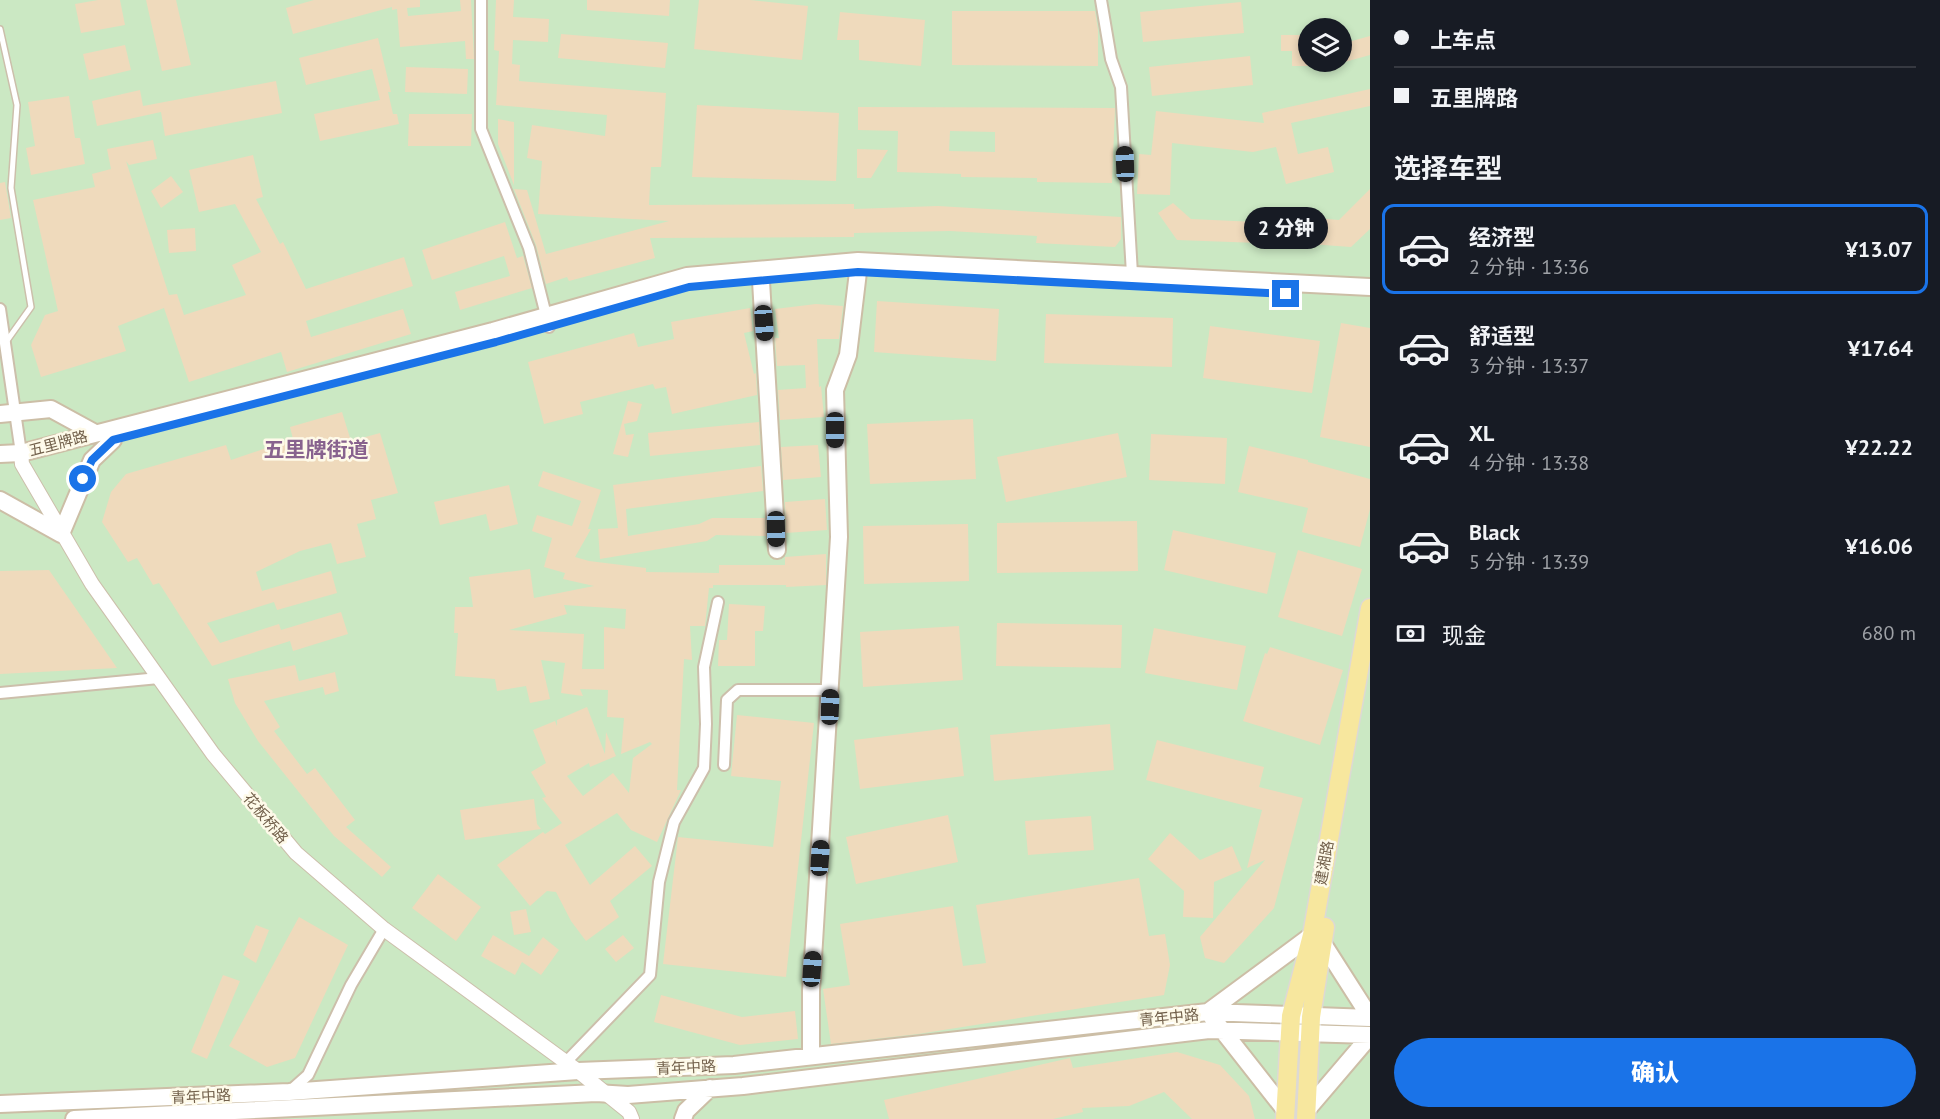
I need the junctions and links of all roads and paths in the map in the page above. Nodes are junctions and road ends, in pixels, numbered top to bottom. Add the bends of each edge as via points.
1 (481, 0) edge
2 (1101, 0) edge
3 (0, 29) edge
4 (858, 272) junction
5 (1132, 274) junction
6 (761, 281) junction
7 (1370, 288) edge
8 (1370, 299) edge
9 (0, 309) edge
10 (547, 321) junction
11 (6, 342) junction
12 (8, 413) edge
13 (95, 434) junction
14 (113, 440) junction
15 (0, 454) edge
16 (21, 458) junction
17 (0, 465) edge
18 (0, 500) edge
19 (61, 534) junction
20 (777, 550) dead end
21 (718, 602) dead end
22 (1370, 608) edge
23 (159, 678) junction
24 (1370, 679) edge
25 (830, 690) junction
26 (0, 693) edge
27 (724, 765) dead end
28 (384, 930) junction
29 (1317, 938) junction
30 (1208, 1012) junction
31 (1370, 1017) edge
32 (1290, 1025) junction
33 (1310, 1026) junction
34 (1222, 1030) junction
35 (1370, 1036) edge
36 (811, 1056) junction
37 (572, 1067) junction
38 (710, 1088) junction
39 (289, 1092) junction
40 (608, 1094) junction
41 (0, 1104) edge
42 (1285, 1115) edge
43 (1306, 1115) edge
44 (74, 1119) edge
45 (632, 1119) edge
46 (682, 1119) edge

1 - 10 street via 481,129 529,248
2 - 5 street via 1110,59 1122,87
3 - 11 lane via 17,105 11,188 31,307
4 - 6 main road, 五里牌路
4 - 8 main road, 五里牌路
4 - 25 main road via 848,355 835,390 839,537
5 - 7 main road, 五里牌路
5 - 10 main road, 五里牌路 via 858,261 687,276
6 - 10 main road, 五里牌路 via 689,287
6 - 20 main road
9 - 11 street
10 - 13 main road, 五里牌路
10 - 14 main road, 五里牌路
11 - 12 street
12 - 13 main road via 51,409
12 - 16 street
13 - 16 main road, 五里牌路
14 - 16 main road, 五里牌路
14 - 19 main road via 92,460
15 - 16 main road
16 - 17 main road
16 - 19 street, 花板桥路
18 - 19 main road
19 - 23 street, 花板桥路
21 - 37 street via 704,667 704,768 674,822 659,882 650,975
22 - 29 main road, 建湘路
23 - 26 street
23 - 28 street, 花板桥路 via 213,754 296,853
24 - 29 main road, 建湘路
25 - 27 street via 738,690 727,699
25 - 36 main road via 811,991
28 - 37 street, 花板桥路
28 - 39 street via 351,985 308,1075
29 - 30 main road
29 - 31 main road
29 - 32 main road, 建湘路
29 - 33 main road, 建湘路
30 - 32 main road, 青年中路
30 - 34 main road
30 - 36 main road, 青年中路
31 - 33 main road, 青年中路
32 - 33 main road, 青年中路
32 - 34 main road, 青年中路
32 - 42 main road, 建湘路
33 - 35 main road, 青年中路
33 - 43 main road, 建湘路
34 - 38 main road, 青年中路
34 - 42 main road
35 - 43 main road
36 - 37 main road, 青年中路 via 734,1065
37 - 39 main road, 青年中路
37 - 40 street, 花板桥路
38 - 40 main road, 青年中路
38 - 46 main road
39 - 41 main road, 青年中路
40 - 44 main road, 青年中路
40 - 45 street, 花板桥路

